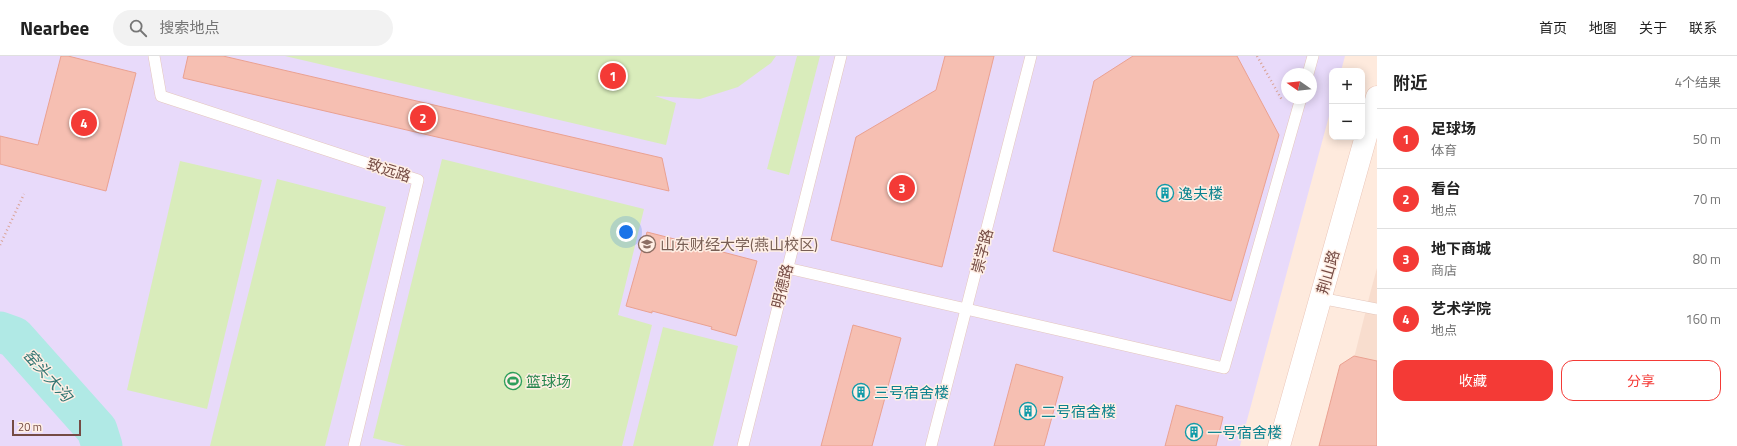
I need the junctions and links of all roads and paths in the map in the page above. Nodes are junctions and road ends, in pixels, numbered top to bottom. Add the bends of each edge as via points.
1 (154, 56) edge
2 (841, 56) edge
3 (1031, 56) edge
4 (1256, 56) edge
5 (1313, 56) edge
6 (1310, 68) edge
7 (1377, 97) edge
8 (1299, 104) edge
9 (1295, 121) junction
10 (24, 194) dead end
11 (0, 243) edge
12 (787, 268) junction
13 (1320, 298) junction
14 (967, 309) junction
15 (1377, 310) edge
16 (354, 446) edge
17 (743, 446) edge
18 (931, 446) edge
19 (1279, 446) edge

1 - 16 lane, 致远路 via 161,96 418,180
2 - 12 lane, 明德路
3 - 14 lane, 崇学路
4 - 9 path
5 - 6 lane
7 - 13 main road, 荆山路
8 - 9 lane
9 - 14 lane via 1224,368
10 - 11 path
12 - 14 lane
12 - 17 lane, 明德路
13 - 15 lane
13 - 19 main road, 荆山路
14 - 18 lane, 崇学路

